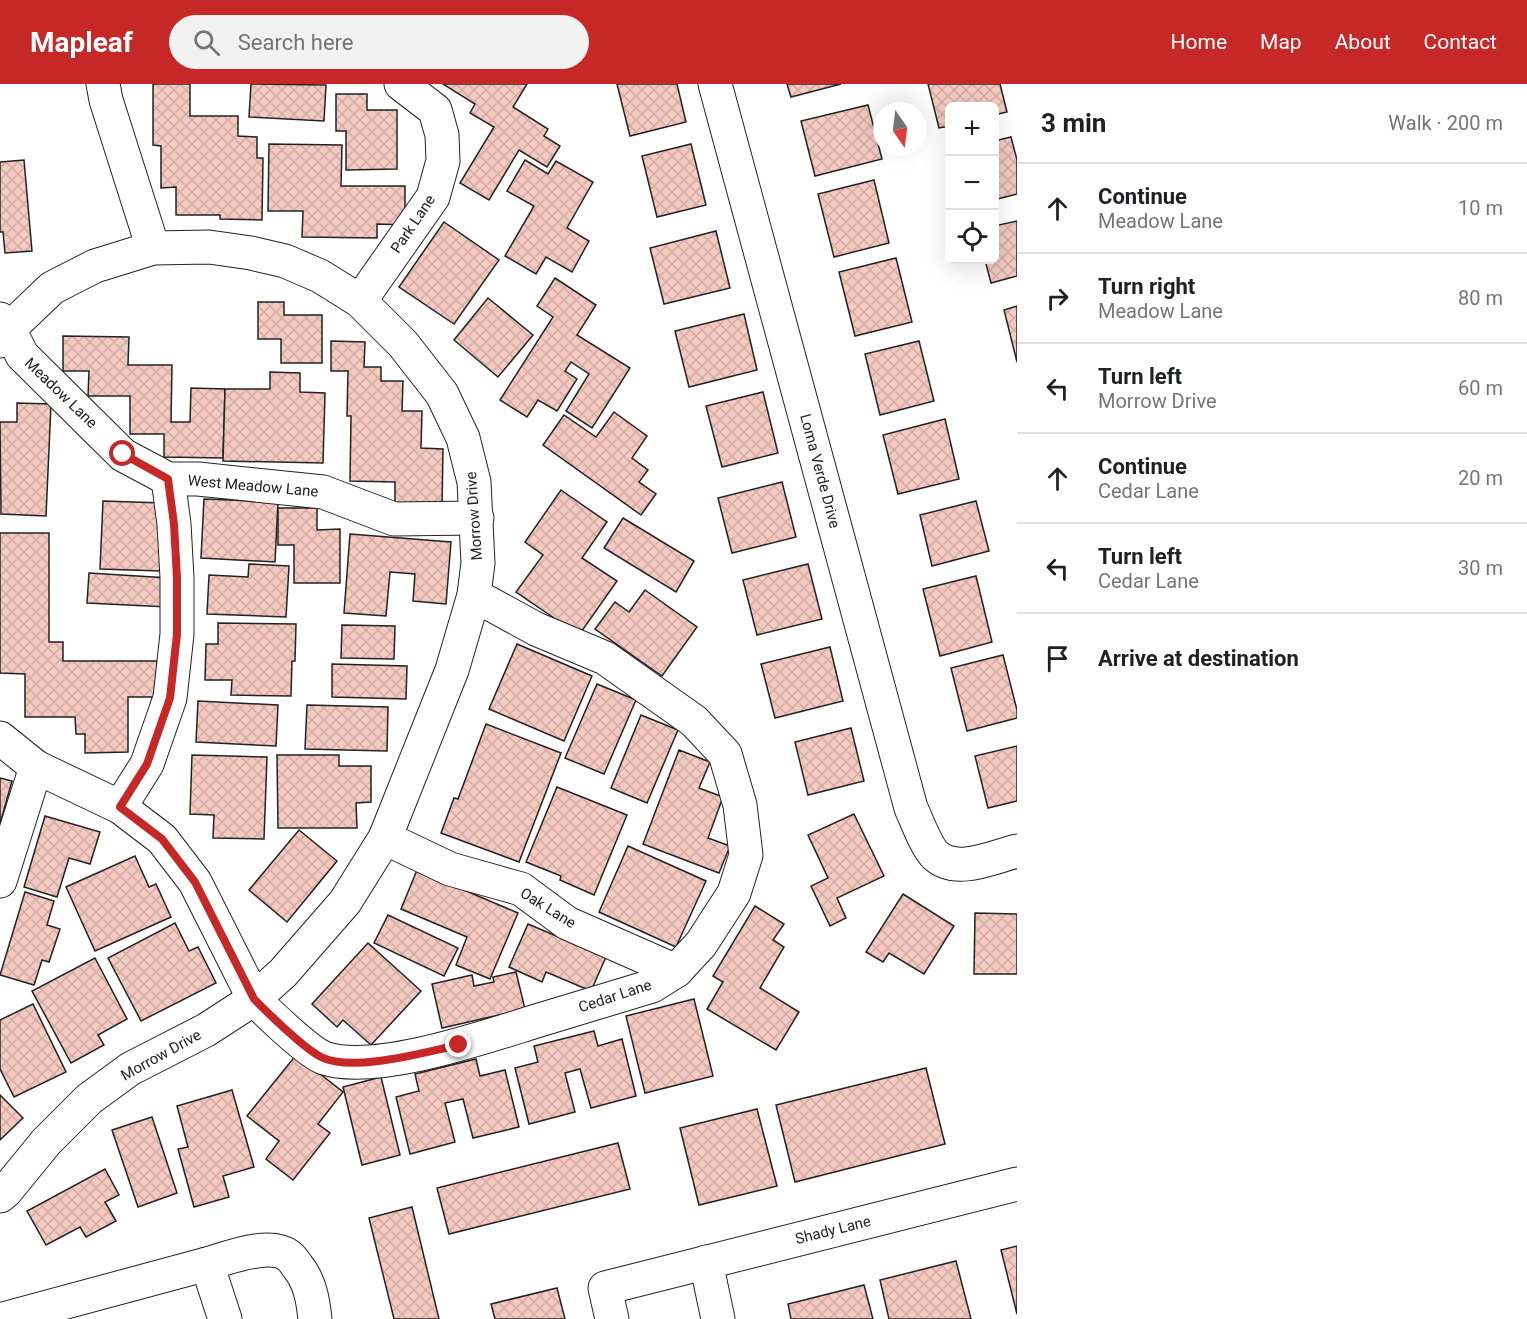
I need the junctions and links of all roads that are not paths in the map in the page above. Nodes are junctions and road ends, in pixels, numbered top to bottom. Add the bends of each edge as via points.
1 (103, 84) edge
2 (401, 84) edge
3 (715, 84) edge
4 (153, 248) junction
5 (360, 302) junction
6 (3, 330) edge
7 (168, 479) junction
8 (477, 518) junction
9 (474, 595) junction
10 (0, 738) edge
11 (36, 767) junction
12 (120, 807) junction
13 (385, 838) junction
14 (1017, 851) edge
15 (0, 881) edge
16 (676, 971) junction
17 (254, 999) junction
18 (1017, 1184) edge
19 (0, 1196) edge
20 (706, 1262) junction
21 (207, 1264) junction
22 (3, 1319) edge
23 (225, 1319) edge
24 (315, 1319) edge
25 (612, 1319) edge
26 (718, 1319) edge

1 - 4 street
2 - 5 street, Park Lane via 435,110 442,135 443,161 433,196
3 - 14 street, Loma Verde Drive via 911,808 934,854 948,864 968,864
4 - 5 street, Morrow Drive via 209,248 285,261 320,276
4 - 6 street, Morrow Drive via 95,266 52,288
5 - 8 street, Morrow Drive via 403,344 442,394 463,438 474,482
6 - 7 street, Meadow Lane via 22,355 123,454
7 - 8 street, West Meadow Lane via 323,492 394,519
7 - 12 street via 177,589 170,698 147,764
8 - 9 street, Morrow Drive
9 - 13 street, Morrow Drive via 452,670
9 - 16 street, Cedar Lane via 536,629 605,658 694,721 725,754 740,805 746,855 734,893 701,944
10 - 11 street
11 - 12 street
11 - 15 street
12 - 17 street via 162,839 195,882
13 - 16 street, Oak Lane via 450,868 521,889 567,924
13 - 17 street, Morrow Drive via 345,902 283,973
16 - 17 street, Cedar Lane via 652,986 459,1045 384,1061 322,1058
17 - 19 street, Morrow Drive via 206,1030 130,1069 89,1099
18 - 20 street, Shady Lane
20 - 25 street, Shady Lane via 605,1288
20 - 26 street
21 - 22 street
21 - 23 street
21 - 24 street via 252,1251 278,1250 289,1256 306,1277

